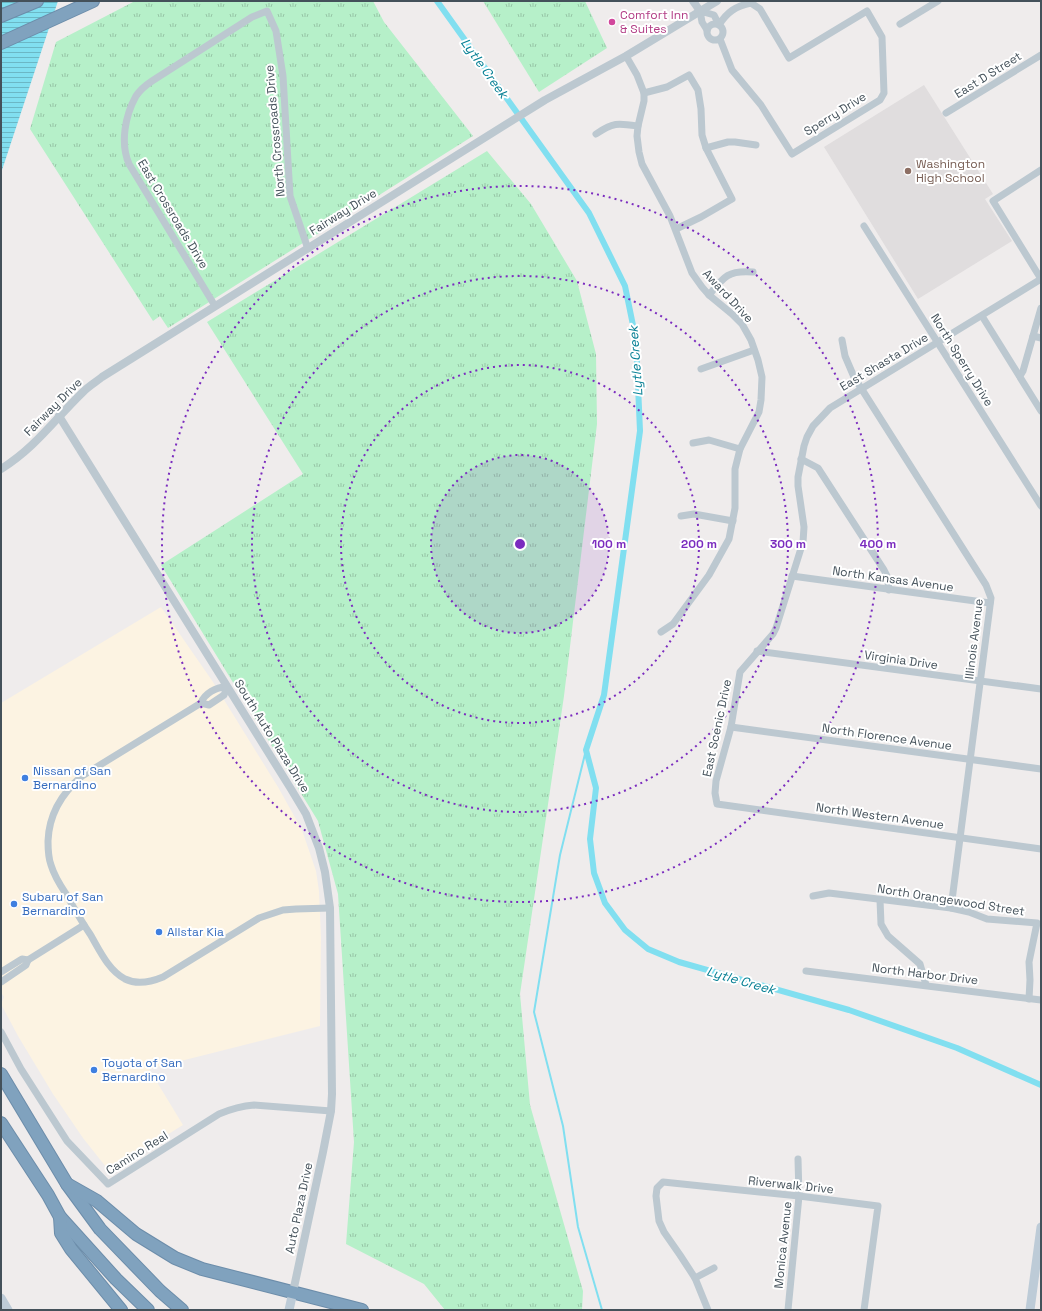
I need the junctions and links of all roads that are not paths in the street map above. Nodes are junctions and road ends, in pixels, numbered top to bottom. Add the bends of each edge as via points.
1 (37, 1) edge
2 (693, 1) edge
3 (717, 1) edge
4 (938, 1) edge
5 (91, 2) edge
6 (267, 11) joint
7 (700, 11) junction
8 (1, 16) edge
9 (900, 24) dead end
10 (719, 25) junction
11 (707, 30) junction
12 (720, 39) junction
13 (1, 42) edge
14 (1041, 55) edge
15 (626, 56) junction
16 (644, 93) junction
17 (946, 113) dead end
18 (638, 126) junction
19 (596, 134) dead end
20 (756, 145) dead end
21 (706, 148) junction
22 (1041, 170) edge
23 (864, 226) dead end
24 (676, 229) junction
25 (308, 249) junction
26 (753, 272) dead end
27 (1041, 279) edge
28 (709, 295) junction
29 (215, 306) junction
30 (1041, 308) edge
31 (982, 316) junction
32 (1033, 336) junction
33 (1041, 338) edge
34 (842, 340) dead end
35 (938, 343) junction
36 (754, 350) junction
37 (701, 368) dead end
38 (1020, 376) junction
39 (862, 389) junction
40 (1041, 411) edge
41 (59, 416) junction
42 (693, 442) dead end
43 (740, 449) junction
44 (801, 458) junction
45 (1, 469) edge
46 (1041, 506) edge
47 (681, 516) dead end
48 (733, 521) junction
49 (792, 576) junction
50 (889, 590) junction
51 (990, 603) junction
52 (661, 632) dead end
53 (757, 651) junction
54 (980, 681) junction
55 (227, 687) junction
56 (1041, 689) edge
57 (731, 727) junction
58 (970, 759) junction
59 (1041, 769) edge
60 (717, 804) joint
61 (959, 838) junction
62 (1041, 849) edge
63 (814, 896) dead end
64 (880, 900) junction
65 (330, 908) junction
66 (951, 908) junction
67 (84, 925) junction
68 (28, 960) junction
69 (806, 971) dead end
70 (1, 972) edge
71 (1, 982) edge
72 (926, 985) junction
73 (1029, 999) junction
74 (1041, 1000) edge
75 (1, 1032) edge
76 (1, 1074) edge
77 (331, 1111) junction
78 (1, 1123) edge
79 (798, 1159) dead end
80 (68, 1184) junction
81 (799, 1196) junction
82 (60, 1217) junction
83 (1041, 1227) edge
84 (714, 1268) dead end
85 (695, 1278) junction
86 (293, 1292) junction
87 (1, 1298) edge
88 (8, 1310) edge
89 (121, 1310) edge
90 (148, 1310) edge
91 (182, 1310) edge
92 (288, 1310) edge
93 (362, 1310) edge
94 (708, 1310) edge
95 (788, 1310) edge
96 (864, 1310) edge
97 (1030, 1310) edge

1 - 8 highway
2 - 7 street
3 - 7 street, Fairway Drive
4 - 9 street
5 - 13 highway
6 - 25 street, North Crossroads Drive via 276,31 283,76 290,196
6 - 29 street, East Crossroads Drive via 252,17 143,88 136,95 127,121 124,148 129,164
7 - 10 street via 714,15
7 - 11 street
7 - 15 street, Fairway Drive
10 - 11 street, Sperry Drive via 712,24
10 - 12 street, Sperry Drive via 723,32
10 - 12 street, Sperry Drive via 726,14 742,4 751,3 760,9 789,58 866,11 882,37 884,93 880,100 792,154 761,105 732,70
11 - 12 street via 709,38
14 - 17 street, East D Street
15 - 16 street, Award Drive
15 - 25 street, Fairway Drive via 545,100
16 - 18 street, Award Drive
16 - 21 street via 667,87 689,75 698,90 702,109 702,135
18 - 19 street via 612,124
18 - 24 street, Award Drive via 642,164
20 - 21 street via 728,142
21 - 24 street via 732,199
22 - 27 street via 993,201
23 - 35 street, North Sperry Drive
24 - 28 street, Award Drive via 692,273
25 - 29 street, Fairway Drive
26 - 28 street via 738,271 731,274 719,282
27 - 31 street, East Shasta Drive
28 - 36 street, Award Drive via 742,324
29 - 41 street, Fairway Drive via 102,377
30 - 32 street
31 - 35 street, East Shasta Drive
31 - 38 street
32 - 33 street
32 - 38 street
34 - 39 street, Illinois Avenue via 848,365
35 - 39 street, East Shasta Drive
35 - 46 street, North Sperry Drive
36 - 37 street
36 - 43 street, Award Drive via 762,377 761,400 757,416
38 - 40 street
39 - 44 street, East Shasta Drive via 830,408 819,418 807,437
39 - 51 street, Illinois Avenue via 986,585 991,598
41 - 45 street, Fairway Drive via 39,440
41 - 55 street, South Auto Plaza Drive
42 - 43 street via 709,440
43 - 48 street, Award Drive via 735,473
44 - 49 street, East Scenic Drive via 798,486 804,534
44 - 50 street via 818,468 884,570
47 - 48 street via 694,514
48 - 52 street, Award Drive via 729,539 709,575 673,624
49 - 50 street, North Kansas Avenue
49 - 53 street, East Scenic Drive via 776,628
50 - 51 street, North Kansas Avenue
51 - 54 street, Illinois Avenue
53 - 54 street, Virginia Drive
53 - 57 street, East Scenic Drive via 740,672
54 - 56 street, Virginia Drive
54 - 58 street, Illinois Avenue
55 - 65 street, South Auto Plaza Drive via 306,814 319,848
55 - 67 street via 224,695 209,705 201,703 82,776 57,805 50,820 48,834 50,865
57 - 58 street, North Florence Avenue
57 - 60 street, East Scenic Drive via 716,781
58 - 59 street, North Florence Avenue
58 - 61 street, Illinois Avenue
60 - 61 street, North Western Avenue
61 - 62 street, North Western Avenue
61 - 66 street, Illinois Avenue
63 - 64 street, North Orangewood Street via 829,893
64 - 66 street, North Orangewood Street
64 - 72 street via 881,924 888,936 920,964
65 - 67 street via 277,911 259,918 163,977 145,982 130,981 112,969
65 - 77 street, South Auto Plaza Drive via 333,1067
66 - 73 street, North Orangewood Street via 987,919 1037,923 1029,962
67 - 68 street
68 - 70 street via 22,959
68 - 71 street via 26,965
69 - 72 street, North Harbor Drive
72 - 73 street, North Harbor Drive
73 - 74 street, North Harbor Drive
75 - 77 street, Camino Real via 21,1069 67,1141 108,1184 219,1114 244,1105
76 - 80 highway
77 - 86 street, Auto Plaza Drive
78 - 82 highway
79 - 81 street, Monica Avenue
80 - 86 highway via 97,1201 122,1224 175,1258 202,1269
80 - 91 highway via 100,1229
81 - 85 street, Riverwalk Drive via 663,1182 657,1188 658,1220
81 - 95 street, Monica Avenue
81 - 96 street, Riverwalk Drive via 878,1206
82 - 89 highway via 61,1233
82 - 90 highway
83 - 97 main road
84 - 85 street
85 - 94 street
86 - 92 main road, Auto Plaza Drive
86 - 93 highway
87 - 88 main road

